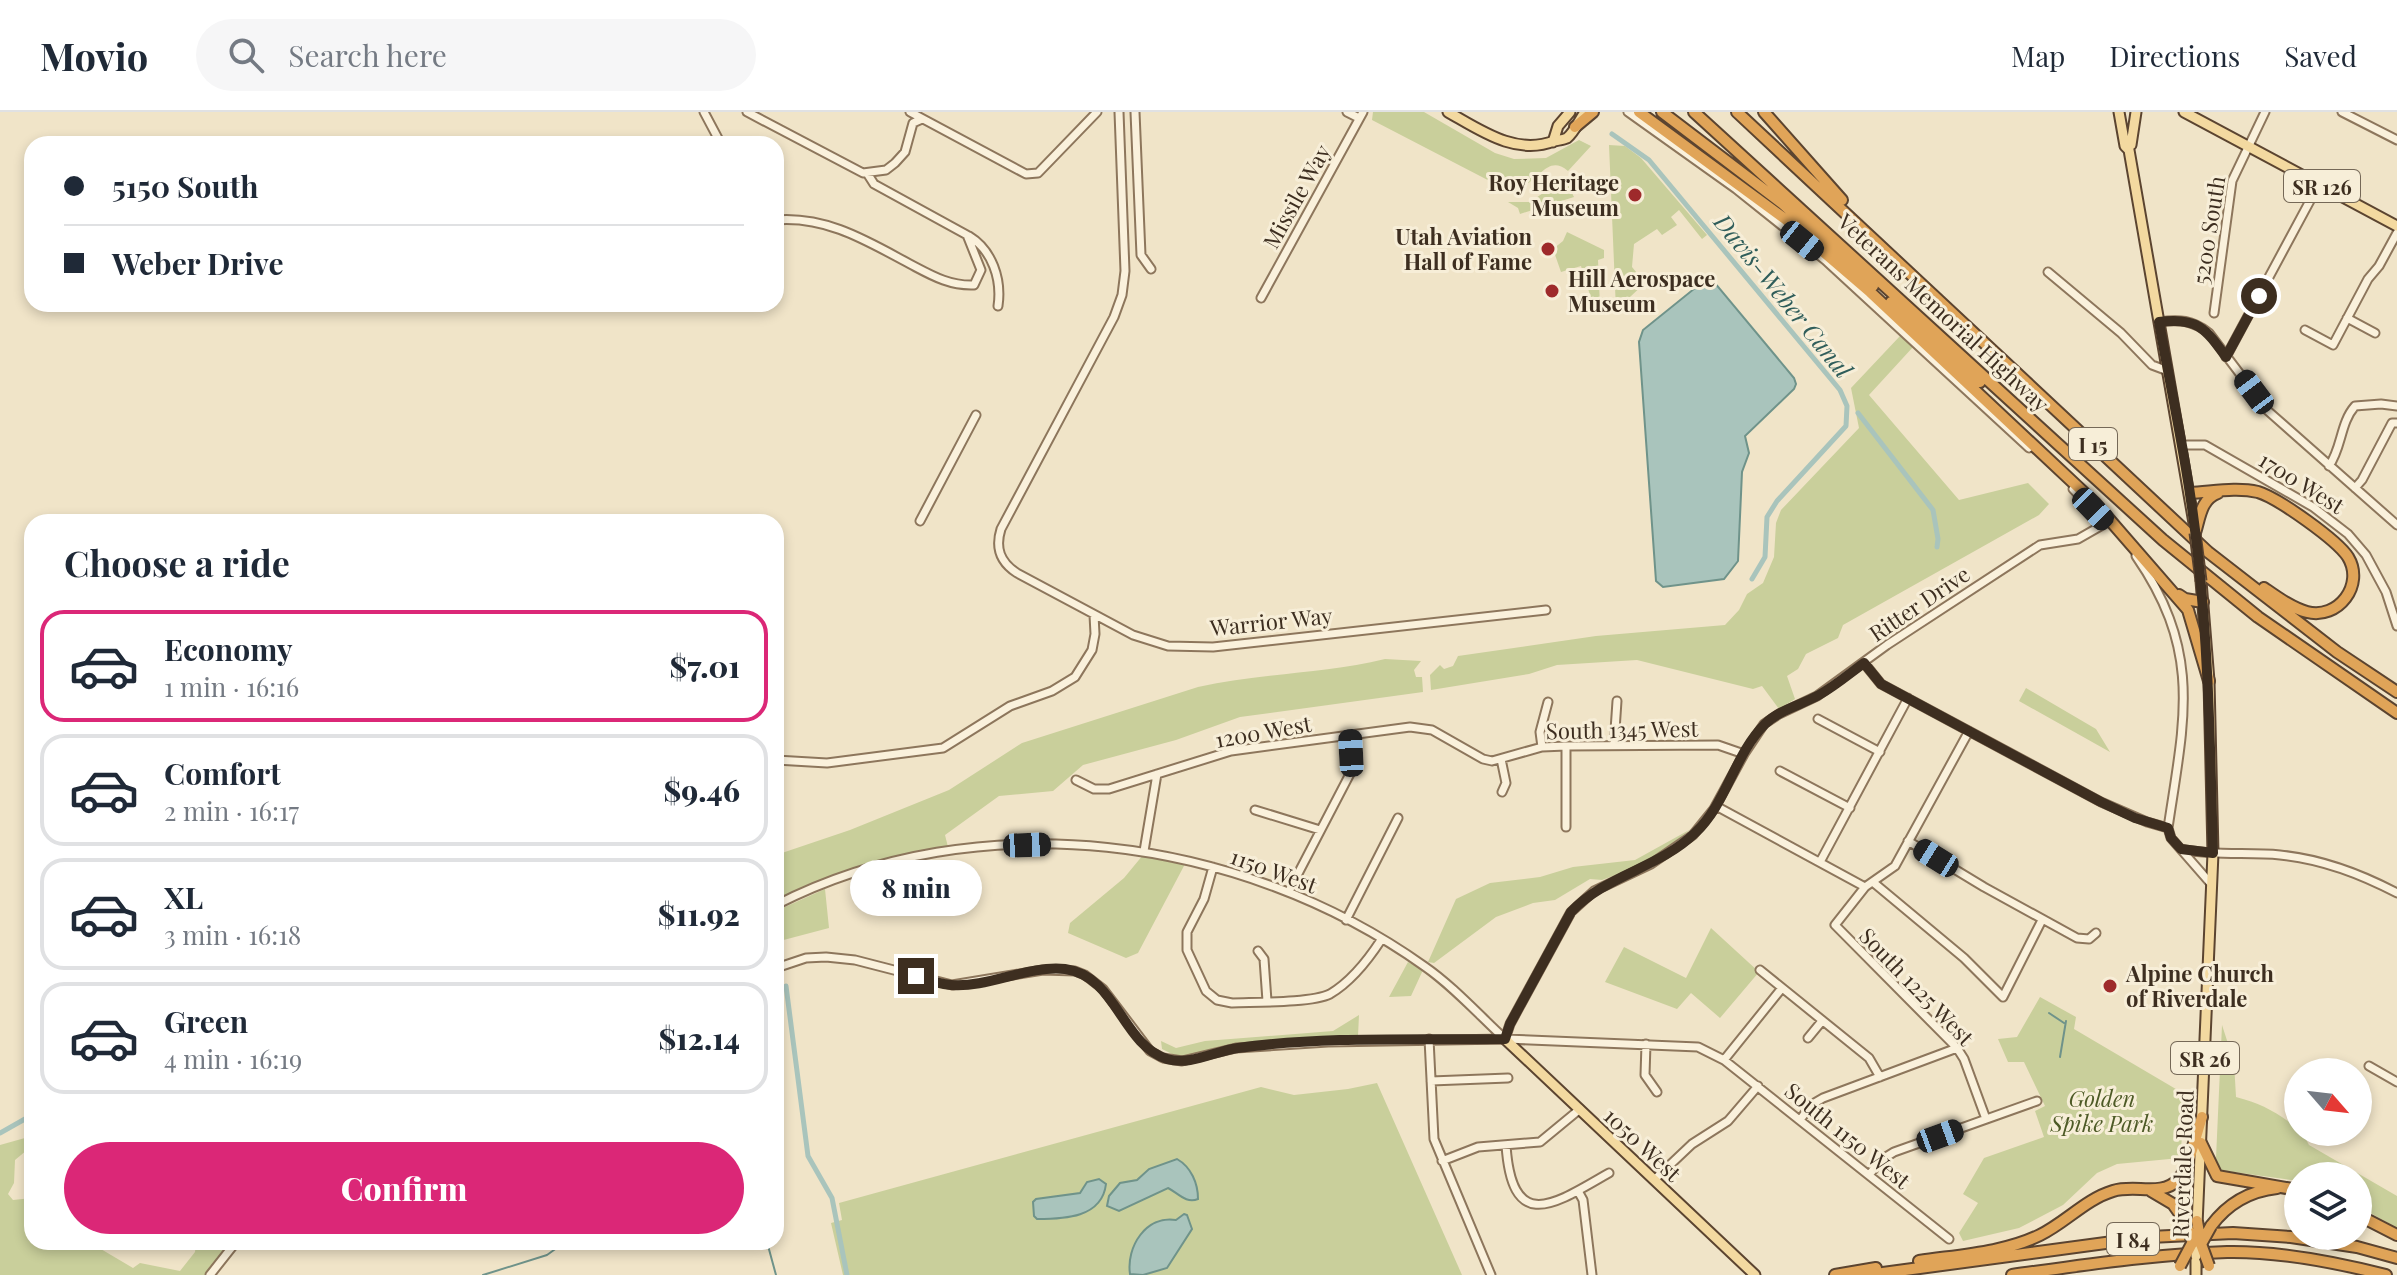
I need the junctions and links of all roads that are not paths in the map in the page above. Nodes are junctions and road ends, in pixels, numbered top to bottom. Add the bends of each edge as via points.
1 (704, 112) edge
2 (747, 112) edge
3 (910, 112) edge
4 (1097, 112) edge
5 (1119, 112) edge
6 (1135, 112) edge
7 (1347, 112) edge
8 (1570, 112) edge
9 (1585, 112) edge
10 (1593, 112) edge
11 (1628, 112) edge
12 (1639, 112) edge
13 (1662, 112) edge
14 (1694, 112) edge
15 (1737, 112) edge
16 (1764, 112) edge
17 (2136, 112) edge
18 (2184, 112) edge
19 (2265, 112) edge
20 (2342, 112) edge
21 (1448, 113) edge
22 (2120, 113) edge
23 (1361, 115) edge
24 (925, 120) junction
25 (1575, 127) junction
26 (717, 136) edge
27 (2397, 140) edge
28 (1553, 142) junction
29 (2247, 146) junction
30 (2130, 147) junction
31 (867, 173) junction
32 (2319, 184) junction
33 (784, 220) edge
34 (2397, 226) edge
35 (2397, 233) edge
36 (967, 235) junction
37 (1874, 238) junction
38 (1151, 269) dead end
39 (2048, 272) dead end
40 (1261, 298) dead end
41 (998, 306) dead end
42 (2214, 313) dead end
43 (2347, 318) junction
44 (2159, 322) junction
45 (2305, 330) dead end
46 (2375, 333) dead end
47 (2226, 357) junction
48 (2168, 371) junction
49 (2396, 406) edge
50 (976, 415) dead end
51 (2395, 423) edge
52 (2182, 445) junction
53 (2329, 466) junction
54 (2355, 488) junction
55 (2228, 491) junction
56 (2190, 493) junction
57 (920, 521) dead end
58 (2106, 523) junction
59 (2397, 525) edge
60 (2195, 533) junction
61 (2163, 540) junction
62 (2208, 552) junction
63 (2170, 589) junction
64 (2203, 602) junction
65 (1546, 610) dead end
66 (1094, 615) junction
67 (2397, 626) edge
68 (1864, 663) junction
69 (2209, 681) junction
70 (2397, 692) edge
71 (1908, 698) junction
72 (1617, 701) dead end
73 (1548, 702) dead end
74 (2397, 713) edge
75 (1818, 719) dead end
76 (1969, 731) junction
77 (1350, 736) junction
78 (1614, 745) junction
79 (1566, 746) junction
80 (1542, 747) junction
81 (1880, 752) junction
82 (1744, 754) junction
83 (1501, 759) junction
84 (784, 760) edge
85 (1780, 771) dead end
86 (1157, 774) junction
87 (1076, 780) dead end
88 (1502, 792) dead end
89 (1716, 806) junction
90 (1850, 808) junction
91 (1255, 810) dead end
92 (1398, 818) dead end
93 (1566, 827) dead end
94 (2168, 828) junction
95 (1320, 830) junction
96 (1908, 841) junction
97 (2181, 849) junction
98 (1144, 851) junction
99 (2213, 853) junction
100 (1820, 862) junction
101 (1213, 867) junction
102 (1874, 883) junction
103 (2212, 885) junction
104 (1865, 887) junction
105 (1289, 891) junction
106 (2397, 893) edge
107 (784, 901) edge
108 (1346, 920) junction
109 (2042, 920) junction
110 (2096, 933) dead end
111 (1381, 940) junction
112 (1258, 951) dead end
113 (784, 965) edge
114 (1760, 970) dead end
115 (1782, 988) junction
116 (1267, 1001) junction
117 (1822, 1021) junction
118 (1808, 1038) dead end
119 (1429, 1039) junction
120 (1505, 1039) junction
121 (1646, 1044) junction
122 (1957, 1048) junction
123 (1724, 1060) junction
124 (2372, 1068) edge
125 (1880, 1077) junction
126 (1508, 1078) dead end
127 (1431, 1081) junction
128 (2397, 1082) edge
129 (1758, 1086) junction
130 (1657, 1092) dead end
131 (2037, 1101) dead end
132 (1580, 1109) junction
133 (2202, 1117) junction
134 (1986, 1119) junction
135 (1800, 1120) junction
136 (2201, 1143) junction
137 (1506, 1145) junction
138 (1442, 1161) junction
139 (1609, 1173) dead end
140 (1869, 1175) junction
141 (1654, 1180) junction
142 (2284, 1188) edge
143 (2145, 1189) junction
144 (2284, 1190) edge
145 (1578, 1191) junction
146 (2191, 1221) junction
147 (2372, 1222) edge
148 (2397, 1235) edge
149 (1949, 1239) dead end
150 (2197, 1240) junction
151 (230, 1250) edge
152 (2397, 1258) edge
153 (2196, 1263) edge
154 (2212, 1271) edge
155 (210, 1275) edge
156 (1491, 1275) edge
157 (1592, 1275) edge
158 (1755, 1275) edge
159 (1835, 1275) edge
160 (1868, 1275) edge
161 (2012, 1275) edge
162 (2173, 1275) edge
163 (2386, 1275) edge

1 - 26 street
2 - 31 street
3 - 24 street
4 - 24 street via 1038,173 1026,174
5 - 66 street, Warrior Way via 1122,295 998,542 1009,568
6 - 38 street via 1141,255
7 - 23 street
8 - 28 main road
9 - 25 main road
10 - 25 highway
11 - 58 street via 1825,260
12 - 63 highway via 1785,219 1870,292 2095,503
13 - 61 highway via 1783,204 2078,471
14 - 61 highway, Veterans Memorial Highway / I 15
15 - 37 highway, Veterans Memorial Highway / I 15
16 - 37 highway
17 - 30 main road
18 - 29 main road, SR 126
19 - 29 street, 5200 South
20 - 27 street
21 - 28 main road via 1513,144
22 - 30 main road, Riverdale Road / SR 26
23 - 40 street, Missile Way
24 - 31 street via 913,123 905,152 895,163
25 - 28 main road via 1567,138
29 - 32 main road, SR 126
29 - 42 street, 5200 South via 2232,181
30 - 44 main road, Riverdale Road / SR 26
31 - 36 street via 874,184
32 - 34 main road, SR 126
32 - 47 street
33 - 36 street via 836,227 941,281 974,285 981,270
35 - 43 street
36 - 41 street via 988,251 1000,292
37 - 62 highway, Veterans Memorial Highway / I 15
39 - 48 street via 2152,365
43 - 45 street via 2333,345
43 - 46 street
44 - 47 street via 2182,319 2200,326
44 - 48 main road, Riverdale Road / SR 26
47 - 53 street via 2268,411
48 - 52 main road, Riverdale Road / SR 26
49 - 51 street
49 - 53 street via 2355,406
50 - 57 street
51 - 54 street
52 - 56 main road, Riverdale Road / SR 26
52 - 67 street, 1700 West via 2205,445 2313,507 2348,534 2386,592
53 - 54 street
54 - 59 street
55 - 56 highway
55 - 60 highway via 2208,499
55 - 62 highway via 2255,491 2272,498 2340,547 2352,567 2350,590 2336,609 2308,613
56 - 60 main road, Riverdale Road / SR 26
58 - 68 street, Ritter Drive via 2078,539 2040,545
58 - 94 street via 2158,590 2178,646 2185,697
60 - 64 main road, Riverdale Road / SR 26, bridge
61 - 74 highway, Veterans Memorial Highway / I 15 via 2277,631
62 - 70 highway, Veterans Memorial Highway / I 15
63 - 64 highway
63 - 69 highway via 2191,617
64 - 69 main road, Riverdale Road / SR 26
65 - 66 street, Warrior Way via 1213,647 1168,646
66 - 84 street via 1092,650 1075,677 1010,706 943,748 827,763
68 - 71 street via 1881,684
68 - 82 street, Ritter Drive via 1764,724
69 - 99 main road, Riverdale Road / SR 26
71 - 76 street
71 - 81 street
72 - 78 street
73 - 80 street
75 - 81 street
76 - 94 street via 2115,808
76 - 96 street
77 - 83 street, 1200 West via 1419,728 1483,759
77 - 86 street, 1200 West via 1231,751
77 - 95 street via 1352,770
78 - 79 street, South 1345 West
78 - 82 street, South 1345 West via 1718,745
79 - 80 street, South 1345 West
79 - 93 street
80 - 83 street, South 1345 West
81 - 90 street
82 - 89 street, Ritter Drive
83 - 88 street via 1506,783
85 - 90 street
86 - 87 street, 1200 West via 1109,789
86 - 98 street
89 - 100 street
89 - 120 street, Ritter Drive via 1693,835 1651,864 1594,891 1571,912
90 - 100 street
91 - 95 street
92 - 108 street
94 - 97 street
95 - 105 street
96 - 102 street via 1895,866
96 - 109 street
97 - 99 street
97 - 103 street
98 - 101 street, 1150 West
98 - 107 street, 1150 West via 1058,844 930,854 858,871
99 - 103 main road, Riverdale Road / SR 26
99 - 106 street via 2287,856 2329,865
100 - 104 street
101 - 105 street, 1150 West
101 - 116 street via 1187,932 1187,950 1206,991 1217,1000
102 - 104 street
102 - 109 street via 2003,997
103 - 133 main road, Riverdale Road / SR 26
104 - 122 street, South 1225 West via 1835,925
105 - 108 street, 1150 West
108 - 111 street, 1150 West
109 - 110 street via 2077,938 2089,939
111 - 116 street via 1328,995
111 - 120 street, 1150 West via 1425,966
112 - 116 street via 1264,959
113 - 119 street via 806,958 855,960 952,985 1043,970 1075,971 1103,989 1150,1051 1182,1061 1236,1048
114 - 115 street
115 - 117 street
115 - 123 street
117 - 118 street
117 - 125 street via 1869,1058
119 - 120 street
119 - 127 street
120 - 121 street
120 - 132 main road, 1050 West
121 - 123 street via 1698,1047
121 - 130 street via 1645,1075
122 - 125 street
122 - 134 street, South 1225 West
123 - 129 street, South 1150 West
124 - 128 street
125 - 135 street via 1823,1098
126 - 127 street
127 - 138 street via 1433,1133
129 - 135 street, South 1150 West
129 - 141 street via 1728,1121 1692,1144
131 - 134 street
132 - 137 street via 1540,1142
132 - 141 main road, 1050 West
133 - 136 main road, Riverdale Road / SR 26
133 - 143 highway via 2180,1178 2164,1188
134 - 140 street via 1894,1152
135 - 140 street, South 1150 West
136 - 142 highway via 2217,1176
136 - 146 main road, Riverdale Road / SR 26
137 - 138 street via 1478,1147
137 - 145 street via 1509,1171 1529,1205
138 - 156 street
139 - 145 street
140 - 149 street, South 1150 West
141 - 158 main road, 1050 West
143 - 146 highway via 2168,1200
143 - 159 highway via 2110,1192 2016,1244
144 - 150 highway, bridge via 2244,1197
145 - 157 street
146 - 150 highway, bridge
147 - 148 highway
150 - 153 highway, bridge
150 - 154 highway, bridge
150 - 162 highway, bridge
151 - 155 street
152 - 160 highway, I 84 via 2357,1247 2233,1233 2150,1237
161 - 163 highway, I 84 via 2230,1252 2349,1265

